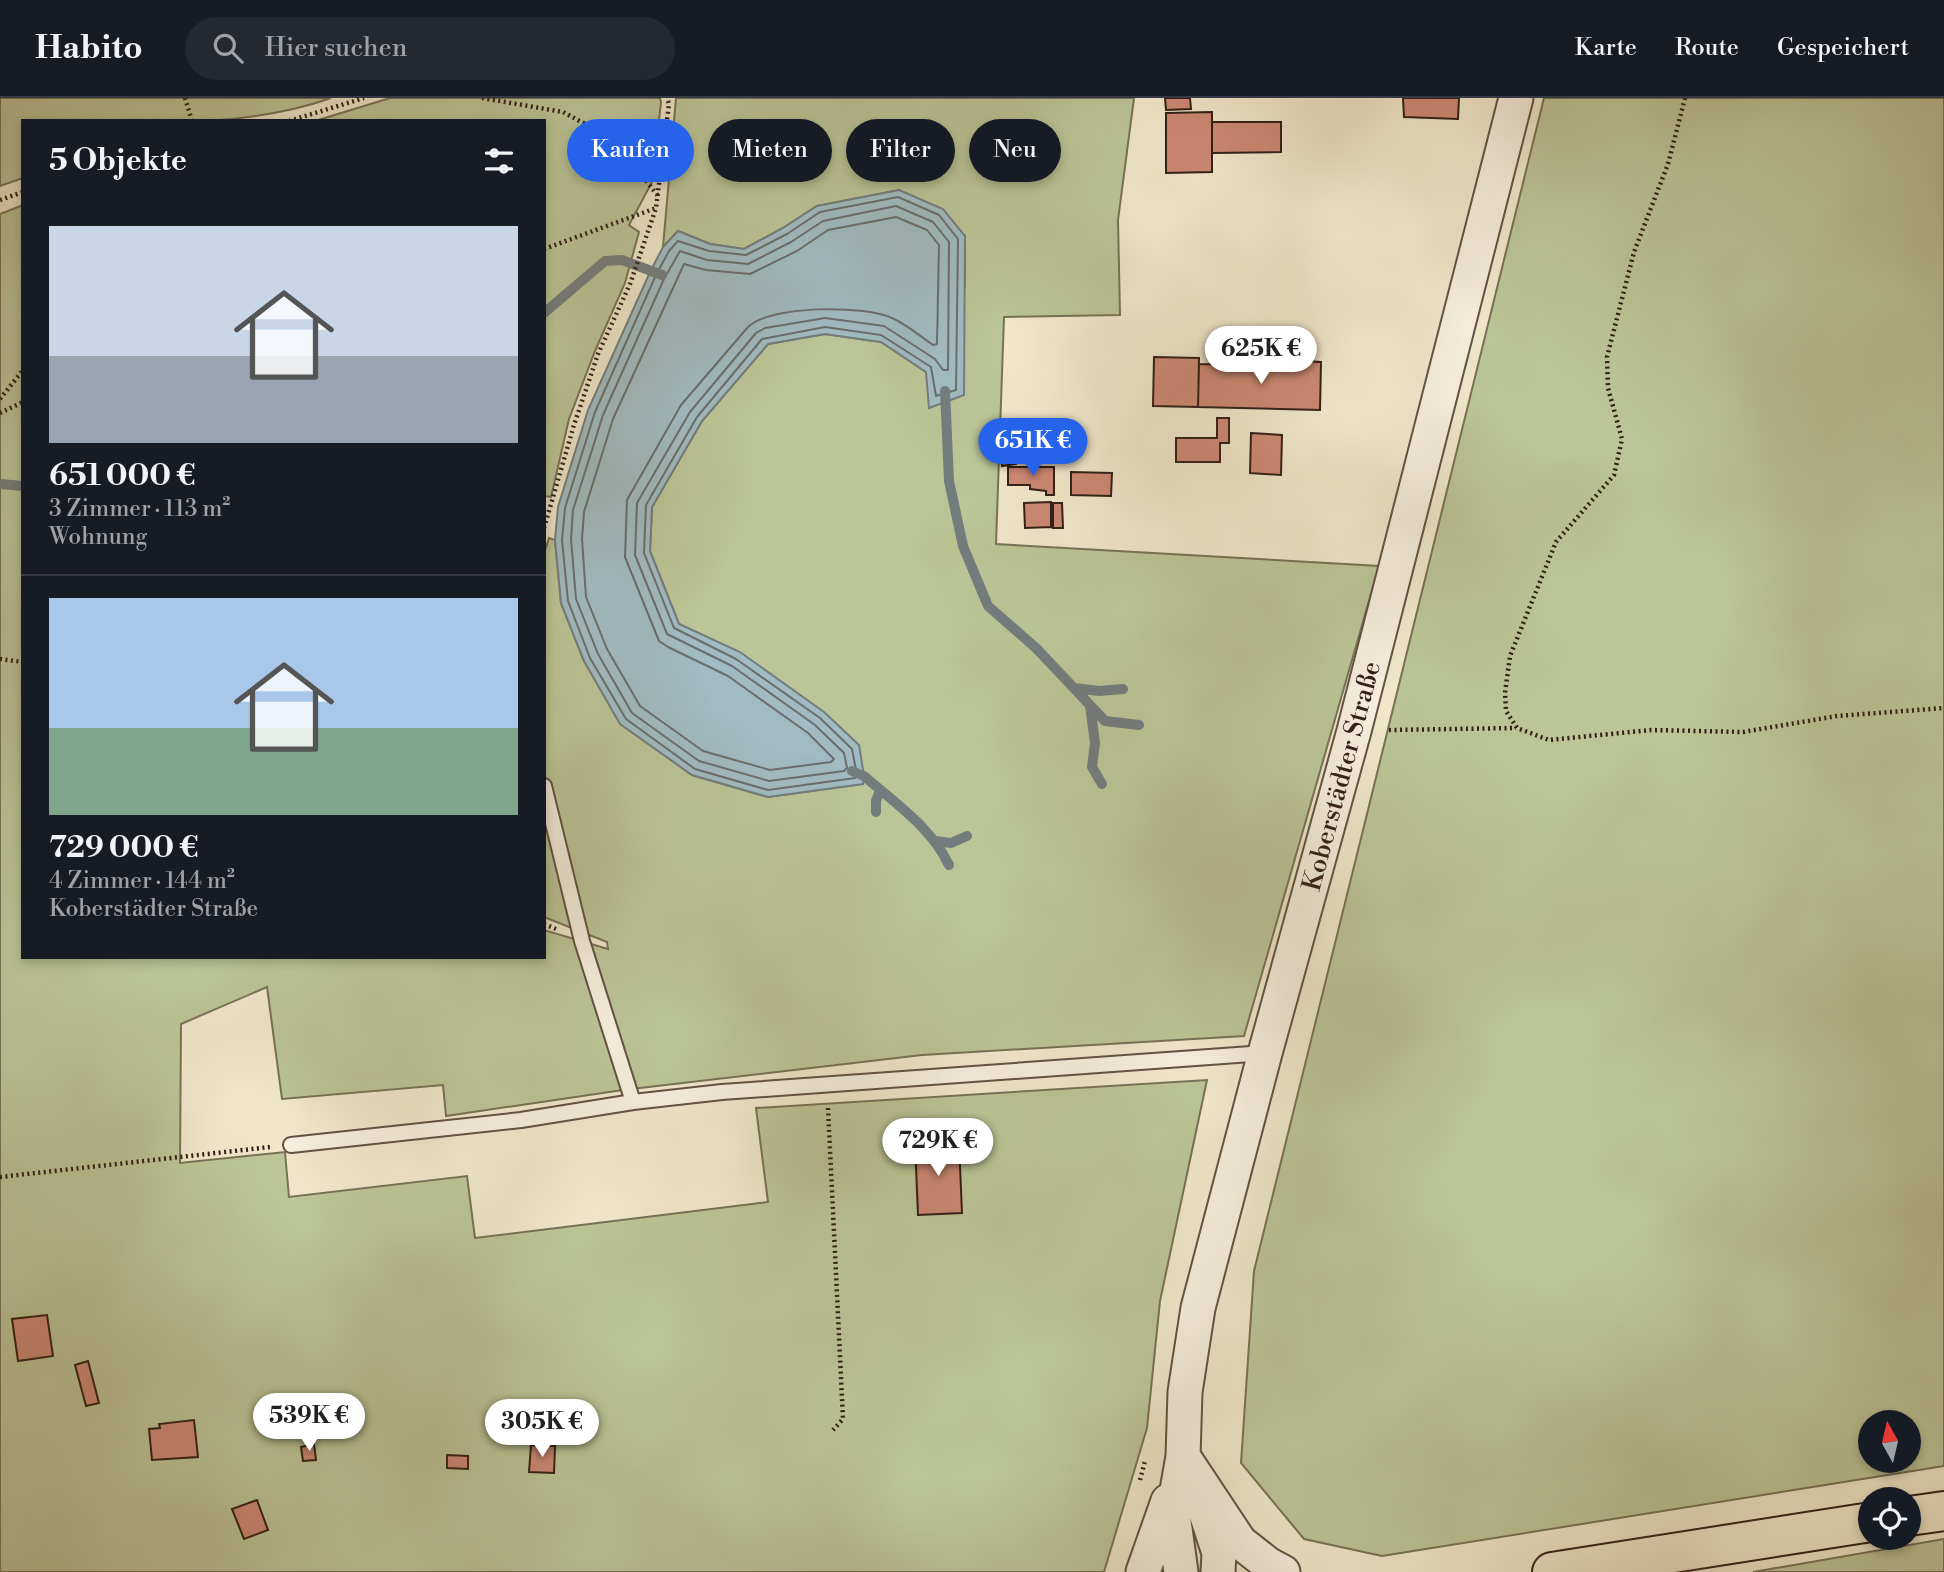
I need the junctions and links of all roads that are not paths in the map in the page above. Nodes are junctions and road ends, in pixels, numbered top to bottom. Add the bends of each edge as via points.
1 (1516, 98) edge
2 (546, 794) edge
3 (1265, 1053) junction
4 (633, 1102) junction
5 (291, 1145) road end
6 (1183, 1456) junction
7 (1944, 1511) edge
8 (1921, 1514) edge
9 (1858, 1524) edge
10 (1143, 1572) edge
11 (1181, 1572) edge
12 (1218, 1572) edge
13 (1283, 1572) edge
14 (1552, 1572) edge

1 - 3 street, Koberstädter Straße via 1354,731
2 - 4 lane via 582,941
3 - 4 lane via 827,1083
3 - 6 street, Koberstädter Straße via 1198,1308 1185,1392
4 - 5 lane via 521,1120
6 - 10 street
6 - 11 street via 1173,1514
6 - 12 street via 1219,1553
6 - 13 street via 1240,1542
7 - 8 main road
9 - 14 main road

